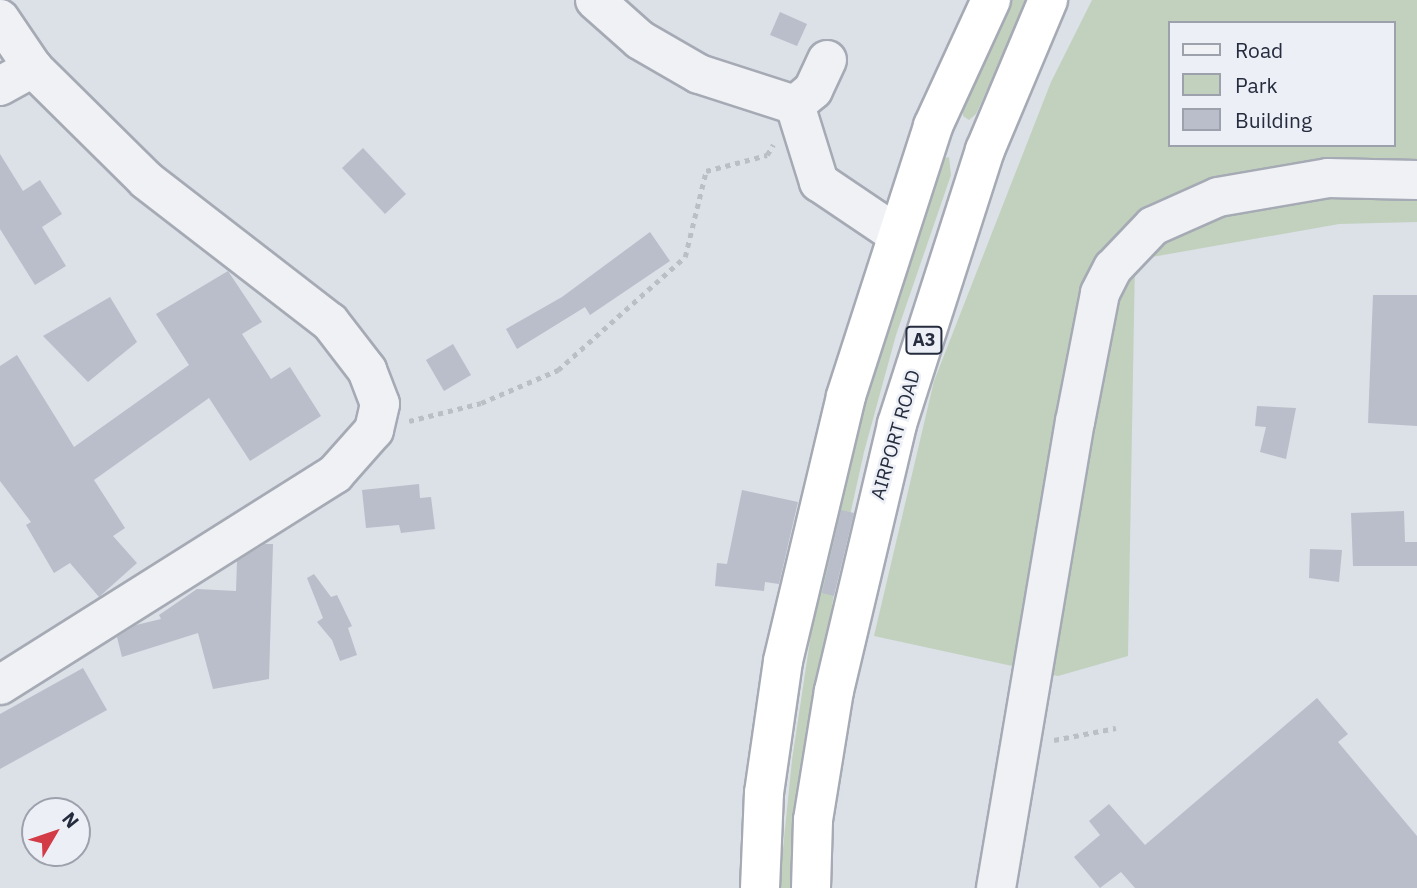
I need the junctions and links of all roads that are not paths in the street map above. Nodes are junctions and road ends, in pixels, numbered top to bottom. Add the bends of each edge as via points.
1 (595, 0) edge
2 (990, 0) edge
3 (1048, 0) edge
4 (0, 19) edge
5 (827, 61) dead end
6 (33, 68) junction
7 (0, 86) edge
8 (795, 105) junction
9 (933, 126) junction
10 (985, 150) junction
11 (1417, 180) edge
12 (895, 233) junction
13 (0, 685) edge
14 (760, 888) edge
15 (811, 888) edge
16 (996, 888) edge

1 - 8 street via 640,40 699,74
2 - 9 highway
3 - 10 highway, AIRPORT ROAD / A3
4 - 6 street
5 - 8 street via 813,90
6 - 7 street
6 - 13 street via 146,180 330,322 368,370 380,404 374,430 335,474
8 - 12 street via 819,182
9 - 10 highway
9 - 12 highway
10 - 15 highway, AIRPORT ROAD / A3 via 897,424 862,558 813,820
11 - 16 street via 1328,178 1218,197 1153,226 1113,268 1100,293 1075,422
12 - 14 highway via 846,396 783,660 764,793

